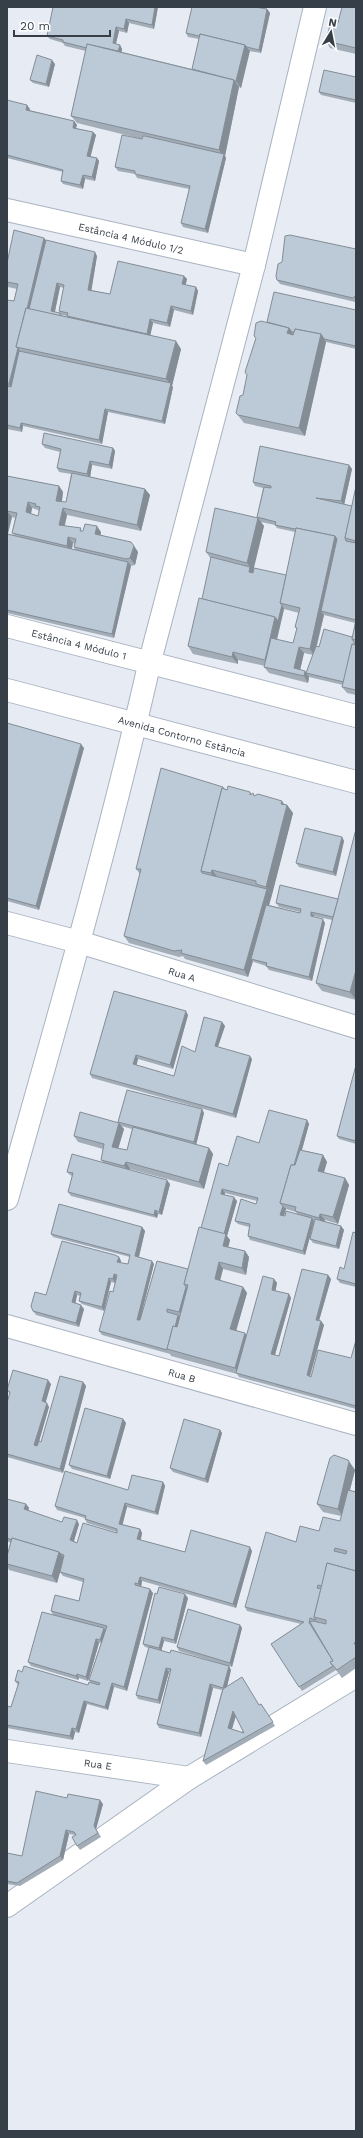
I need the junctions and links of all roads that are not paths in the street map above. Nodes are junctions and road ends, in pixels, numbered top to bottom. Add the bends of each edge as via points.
1 (315, 7) edge
2 (7, 210) edge
3 (254, 265) junction
4 (7, 626) edge
5 (150, 661) junction
6 (7, 690) edge
7 (356, 716) edge
8 (136, 724) junction
9 (356, 782) edge
10 (7, 924) edge
11 (79, 942) junction
12 (356, 1026) edge
13 (7, 1199) edge
14 (7, 1326) edge
15 (356, 1424) edge
16 (356, 1676) edge
17 (7, 1751) edge
18 (189, 1778) junction
19 (7, 1906) edge

1 - 3 street
2 - 3 street, Estância 4 Módulo 1/2
3 - 5 street
4 - 5 street, Estância 4 Módulo 1
5 - 7 street, Estância 4 Módulo 1
5 - 8 street
6 - 8 street, Avenida Contorno Estância
8 - 9 street, Avenida Contorno Estância
8 - 11 street
10 - 11 street, Rua A
11 - 12 street, Rua A
11 - 13 street
14 - 15 street, Rua B
16 - 18 street
17 - 18 street, Rua E
18 - 19 street

